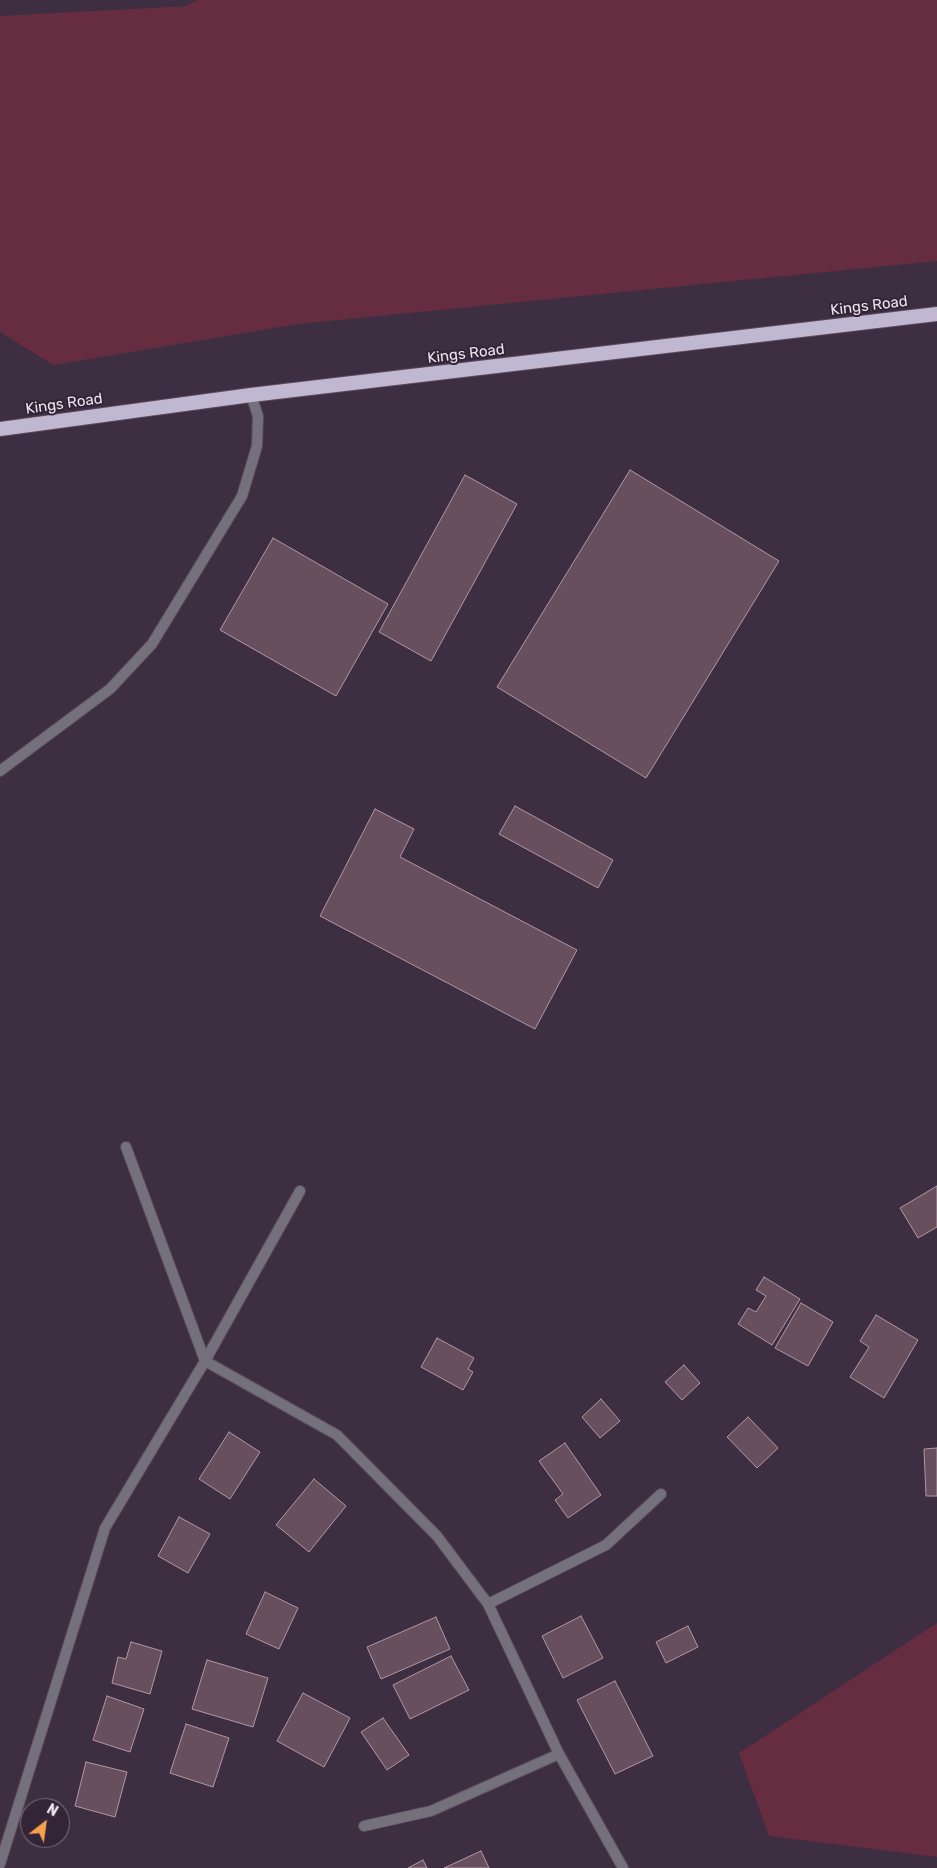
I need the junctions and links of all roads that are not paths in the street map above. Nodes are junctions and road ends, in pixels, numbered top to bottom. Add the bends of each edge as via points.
1 (937, 314) edge
2 (251, 396) junction
3 (0, 429) edge
4 (0, 771) edge
5 (126, 1147) dead end
6 (300, 1191) dead end
7 (205, 1361) junction
8 (661, 1494) dead end
9 (488, 1604) junction
10 (558, 1754) junction
11 (364, 1826) dead end
12 (0, 1864) edge
13 (623, 1868) edge

1 - 2 highway, Kings Road
2 - 3 highway, Kings Road
2 - 4 street via 258,416 257,446 242,496 152,644 110,689
5 - 7 street
6 - 7 street
7 - 9 street via 337,1435 437,1536
7 - 12 street via 105,1528
8 - 9 street via 606,1545
9 - 10 street
10 - 11 street via 431,1811
10 - 13 street

